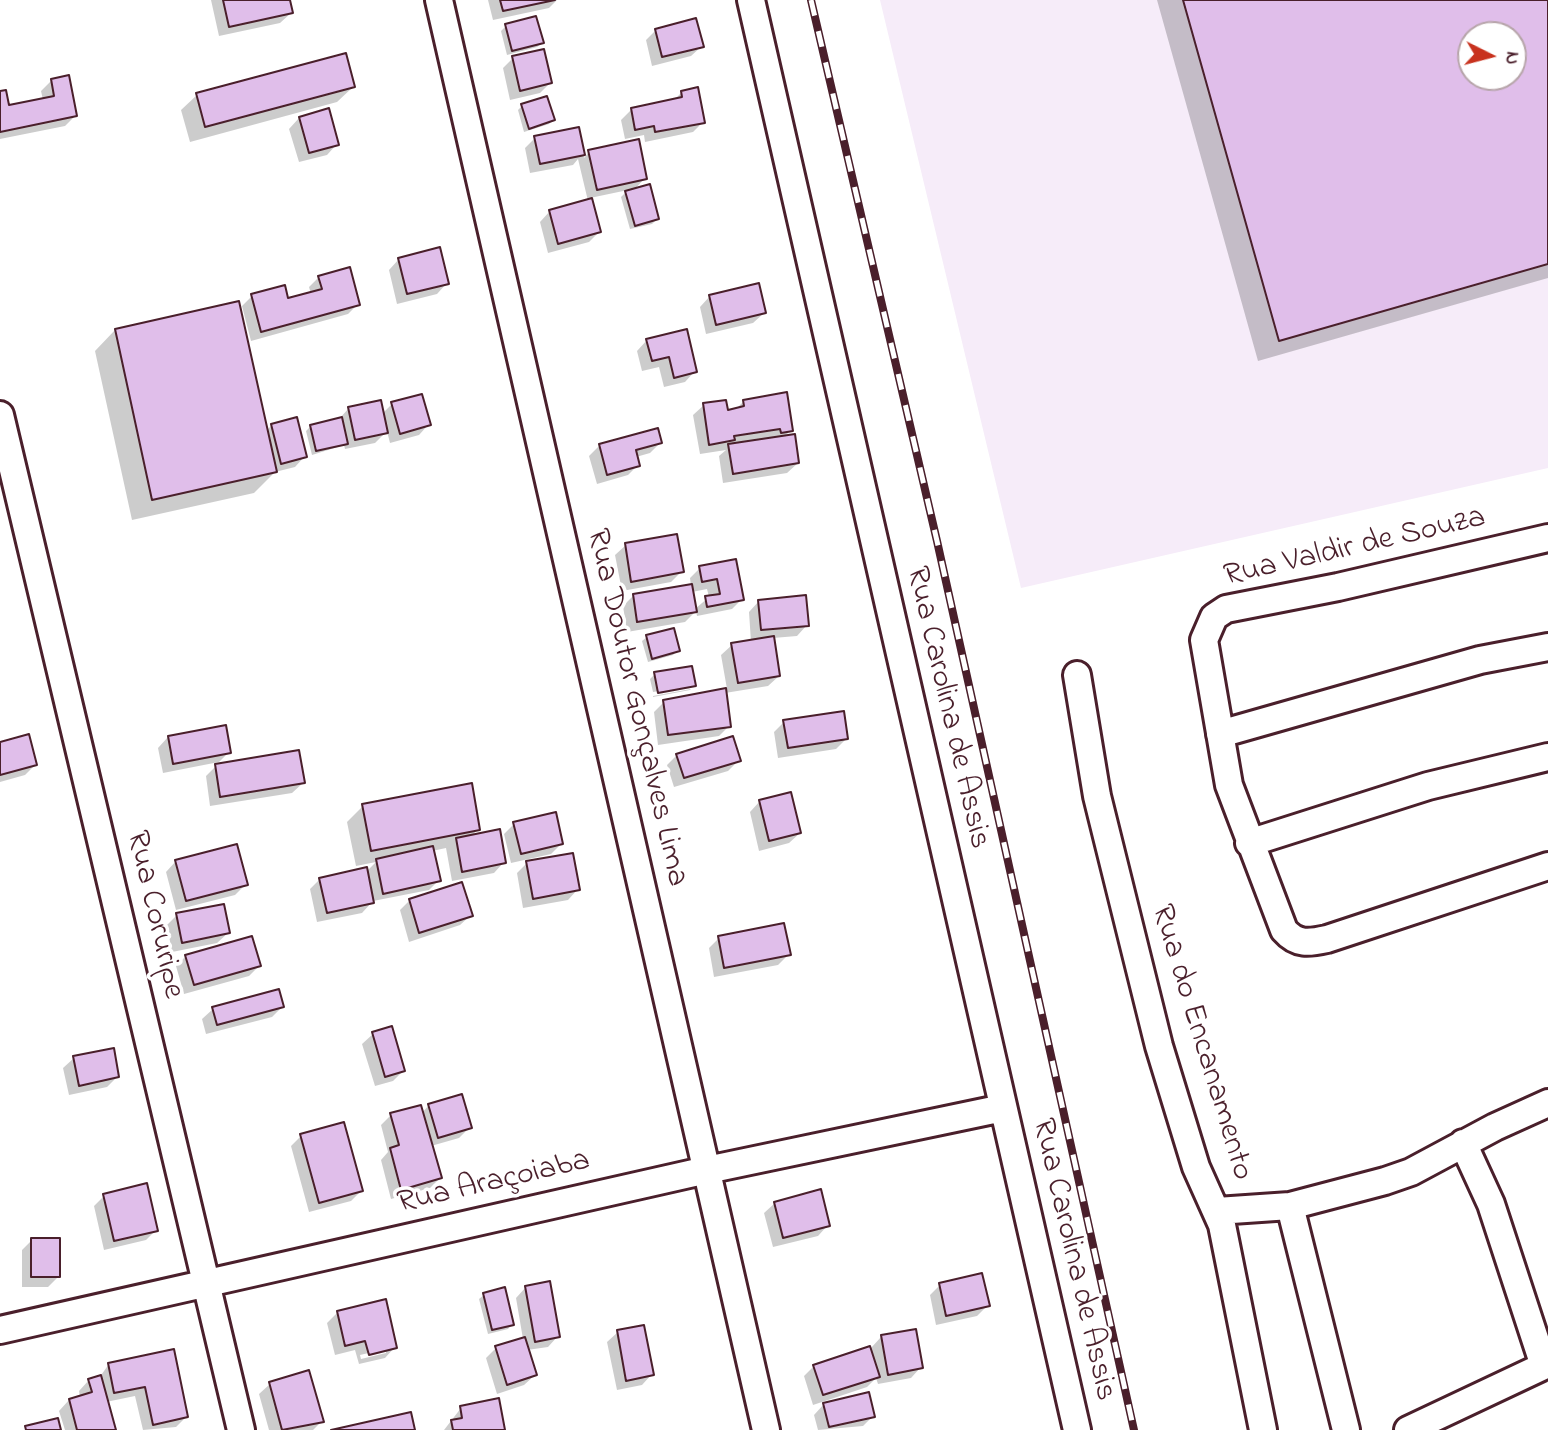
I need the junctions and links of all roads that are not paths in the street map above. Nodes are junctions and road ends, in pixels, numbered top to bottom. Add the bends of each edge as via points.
1 (439, 0) edge
2 (751, 0) edge
3 (0, 415) edge
4 (1548, 538) edge
5 (1548, 647) edge
6 (1077, 675) dead end
7 (1220, 734) junction
8 (1548, 757) edge
9 (1249, 843) junction
10 (1548, 866) edge
11 (1548, 1103) edge
12 (1003, 1108) junction
13 (1463, 1143) junction
14 (707, 1170) junction
15 (1290, 1206) junction
16 (1217, 1212) junction
17 (207, 1283) junction
18 (0, 1330) edge
19 (1546, 1365) edge
20 (241, 1430) edge
21 (766, 1430) edge
22 (1077, 1430) edge
23 (1263, 1430) edge
24 (1346, 1430) edge
25 (1408, 1430) edge

1 - 14 street, Rua Doutor Gonçalves Lima
2 - 12 street, Rua Carolina de Assis
3 - 17 street, Rua Coruripe
4 - 7 street, Rua Valdir de Souza via 1226,609 1214,617 1204,639
5 - 7 street via 1480,660
6 - 16 street, Rua do Encanamento via 1097,796 1159,1046 1196,1167
7 - 9 street, Rua Valdir de Souza via 1229,785
8 - 9 street via 1428,786
9 - 10 street, Rua Valdir de Souza via 1284,930 1299,942 1327,939
11 - 13 street
12 - 14 street, Rua Araçoiaba
12 - 22 street, Rua Carolina de Assis
13 - 15 street via 1411,1172
13 - 19 street via 1491,1204
14 - 17 street, Rua Araçoiaba
14 - 21 street, Rua Doutor Gonçalves Lima
15 - 16 street
15 - 24 street
16 - 23 street, Rua do Encanamento
17 - 18 street, Rua Araçoiaba
17 - 20 street, Rua Coruripe
19 - 25 street

